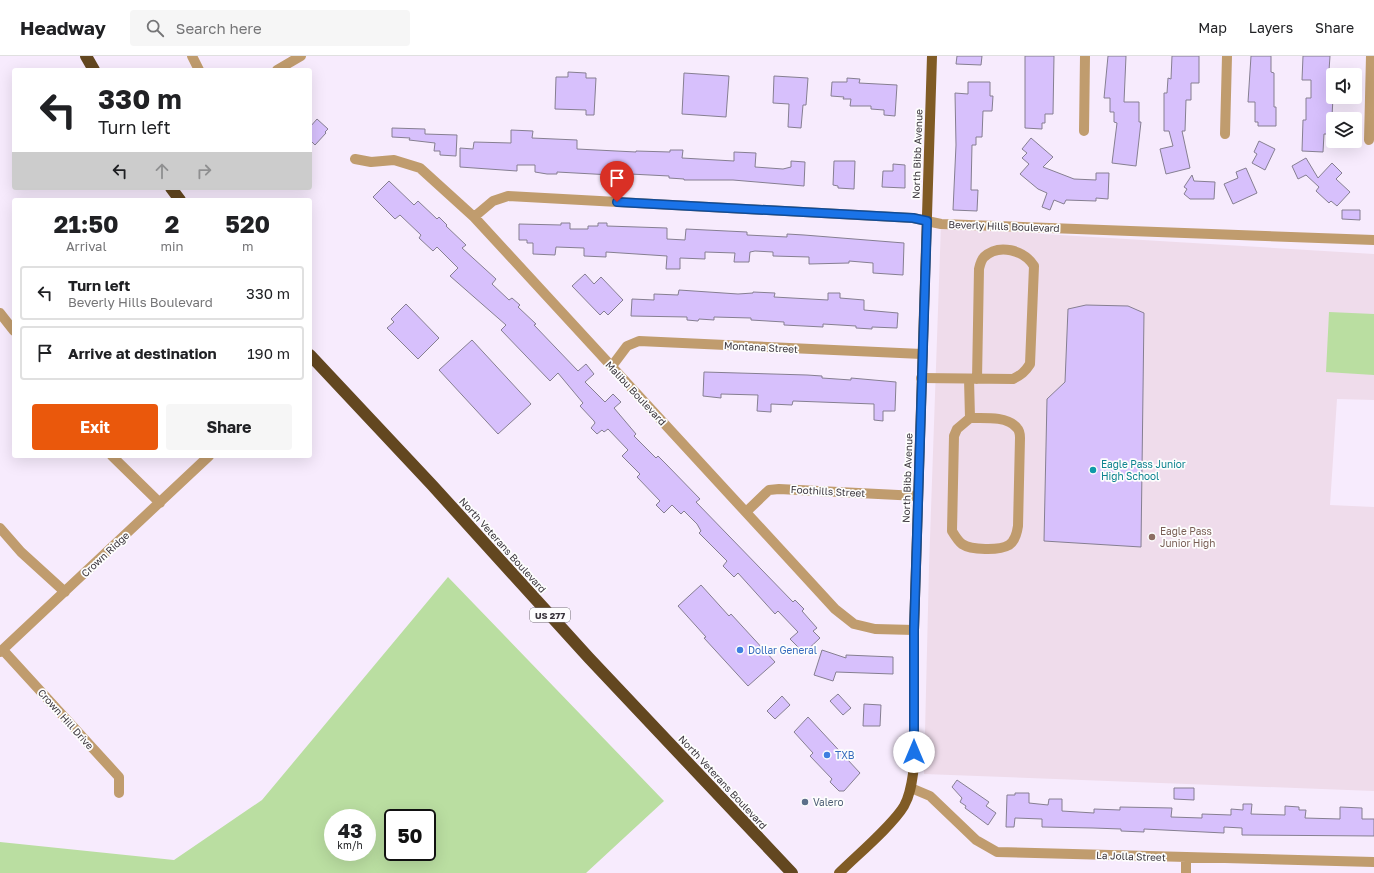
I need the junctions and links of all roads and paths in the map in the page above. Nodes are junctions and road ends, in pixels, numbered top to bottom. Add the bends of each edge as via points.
1 (86, 56) edge
2 (192, 56) edge
3 (300, 56) edge
4 (932, 56) edge
5 (1085, 56) edge
6 (1227, 56) edge
7 (1371, 56) edge
8 (93, 68) edge
9 (198, 68) edge
10 (280, 68) edge
11 (1084, 131) dead end
12 (1225, 134) dead end
13 (1369, 140) dead end
14 (355, 159) dead end
15 (474, 217) junction
16 (927, 221) junction
17 (1374, 240) edge
18 (0, 313) edge
19 (12, 328) edge
20 (922, 354) junction
21 (312, 360) edge
22 (612, 366) junction
23 (921, 378) junction
24 (973, 379) junction
25 (970, 418) junction
26 (114, 458) edge
27 (207, 458) edge
28 (918, 496) junction
29 (160, 503) junction
30 (746, 512) junction
31 (0, 528) edge
32 (64, 592) junction
33 (914, 630) junction
34 (1, 651) edge
35 (911, 788) junction
36 (119, 793) dead end
37 (1186, 857) junction
38 (1374, 862) edge
39 (792, 873) edge
40 (839, 873) edge
41 (1186, 873) edge

1 - 8 highway
2 - 9 street
3 - 10 street
4 - 16 main road, North Bibb Avenue
5 - 11 street
6 - 12 street
7 - 13 street
14 - 15 street, Malibu Boulevard via 371,162 394,160 420,168
15 - 16 street, Beverly Hills Boulevard via 493,201 508,196 905,217
15 - 22 street, Malibu Boulevard
16 - 17 street, Beverly Hills Boulevard via 941,224
16 - 20 main road, North Bibb Avenue
18 - 19 street
20 - 22 street, Montana Street via 639,341 627,346
20 - 23 main road, North Bibb Avenue
21 - 39 highway, North Veterans Boulevard / US 277 via 432,485 593,662
22 - 30 street, Malibu Boulevard
23 - 24 street
23 - 28 main road, North Bibb Avenue
24 - 24 street via 1013,379 1021,376 1030,364 1034,266 1023,253 992,251 982,258 979,269
24 - 25 street
25 - 25 street via 957,429 954,436 952,532 960,542 972,548 1001,549 1010,545 1018,526 1018,428 997,419
26 - 29 street
27 - 29 street, Crown Ridge
28 - 30 street, Foothills Street via 779,488 769,490
28 - 33 main road, North Bibb Avenue
29 - 32 street, Crown Ridge
30 - 33 street, Malibu Boulevard via 835,609 854,624 876,629
31 - 32 street via 21,552
32 - 34 street, Crown Ridge
33 - 35 main road, North Bibb Avenue via 914,767
34 - 36 street, Crown Hill Drive via 119,777
35 - 37 street, La Jolla Street via 930,796 976,840 997,852
35 - 40 main road, North Bibb Avenue via 904,806 893,820
37 - 38 street, La Jolla Street
37 - 41 street

